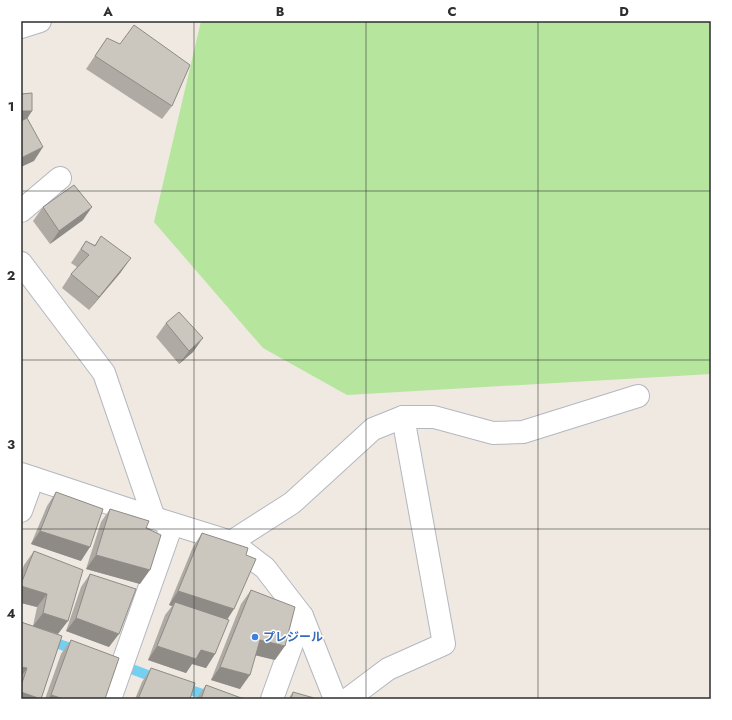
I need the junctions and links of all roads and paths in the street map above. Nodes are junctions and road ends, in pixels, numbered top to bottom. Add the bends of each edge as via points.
1 (40, 21) edge
2 (21, 27) edge
3 (60, 178) dead end
4 (21, 211) edge
5 (21, 263) edge
6 (638, 396) dead end
7 (403, 417) junction
8 (27, 476) edge
9 (21, 511) edge
10 (163, 521) junction
11 (231, 542) junction
12 (302, 616) junction
13 (110, 699) edge
14 (272, 699) edge
15 (335, 699) edge
16 (348, 699) edge

1 - 2 street
3 - 4 street
5 - 10 street via 104,373
6 - 7 street via 523,432 493,433 434,417
7 - 11 street via 373,429 292,503
7 - 16 street via 444,644 388,669
8 - 9 street
8 - 10 street
10 - 11 street
10 - 13 street via 128,650
11 - 12 street via 265,568
12 - 14 street
12 - 15 street

